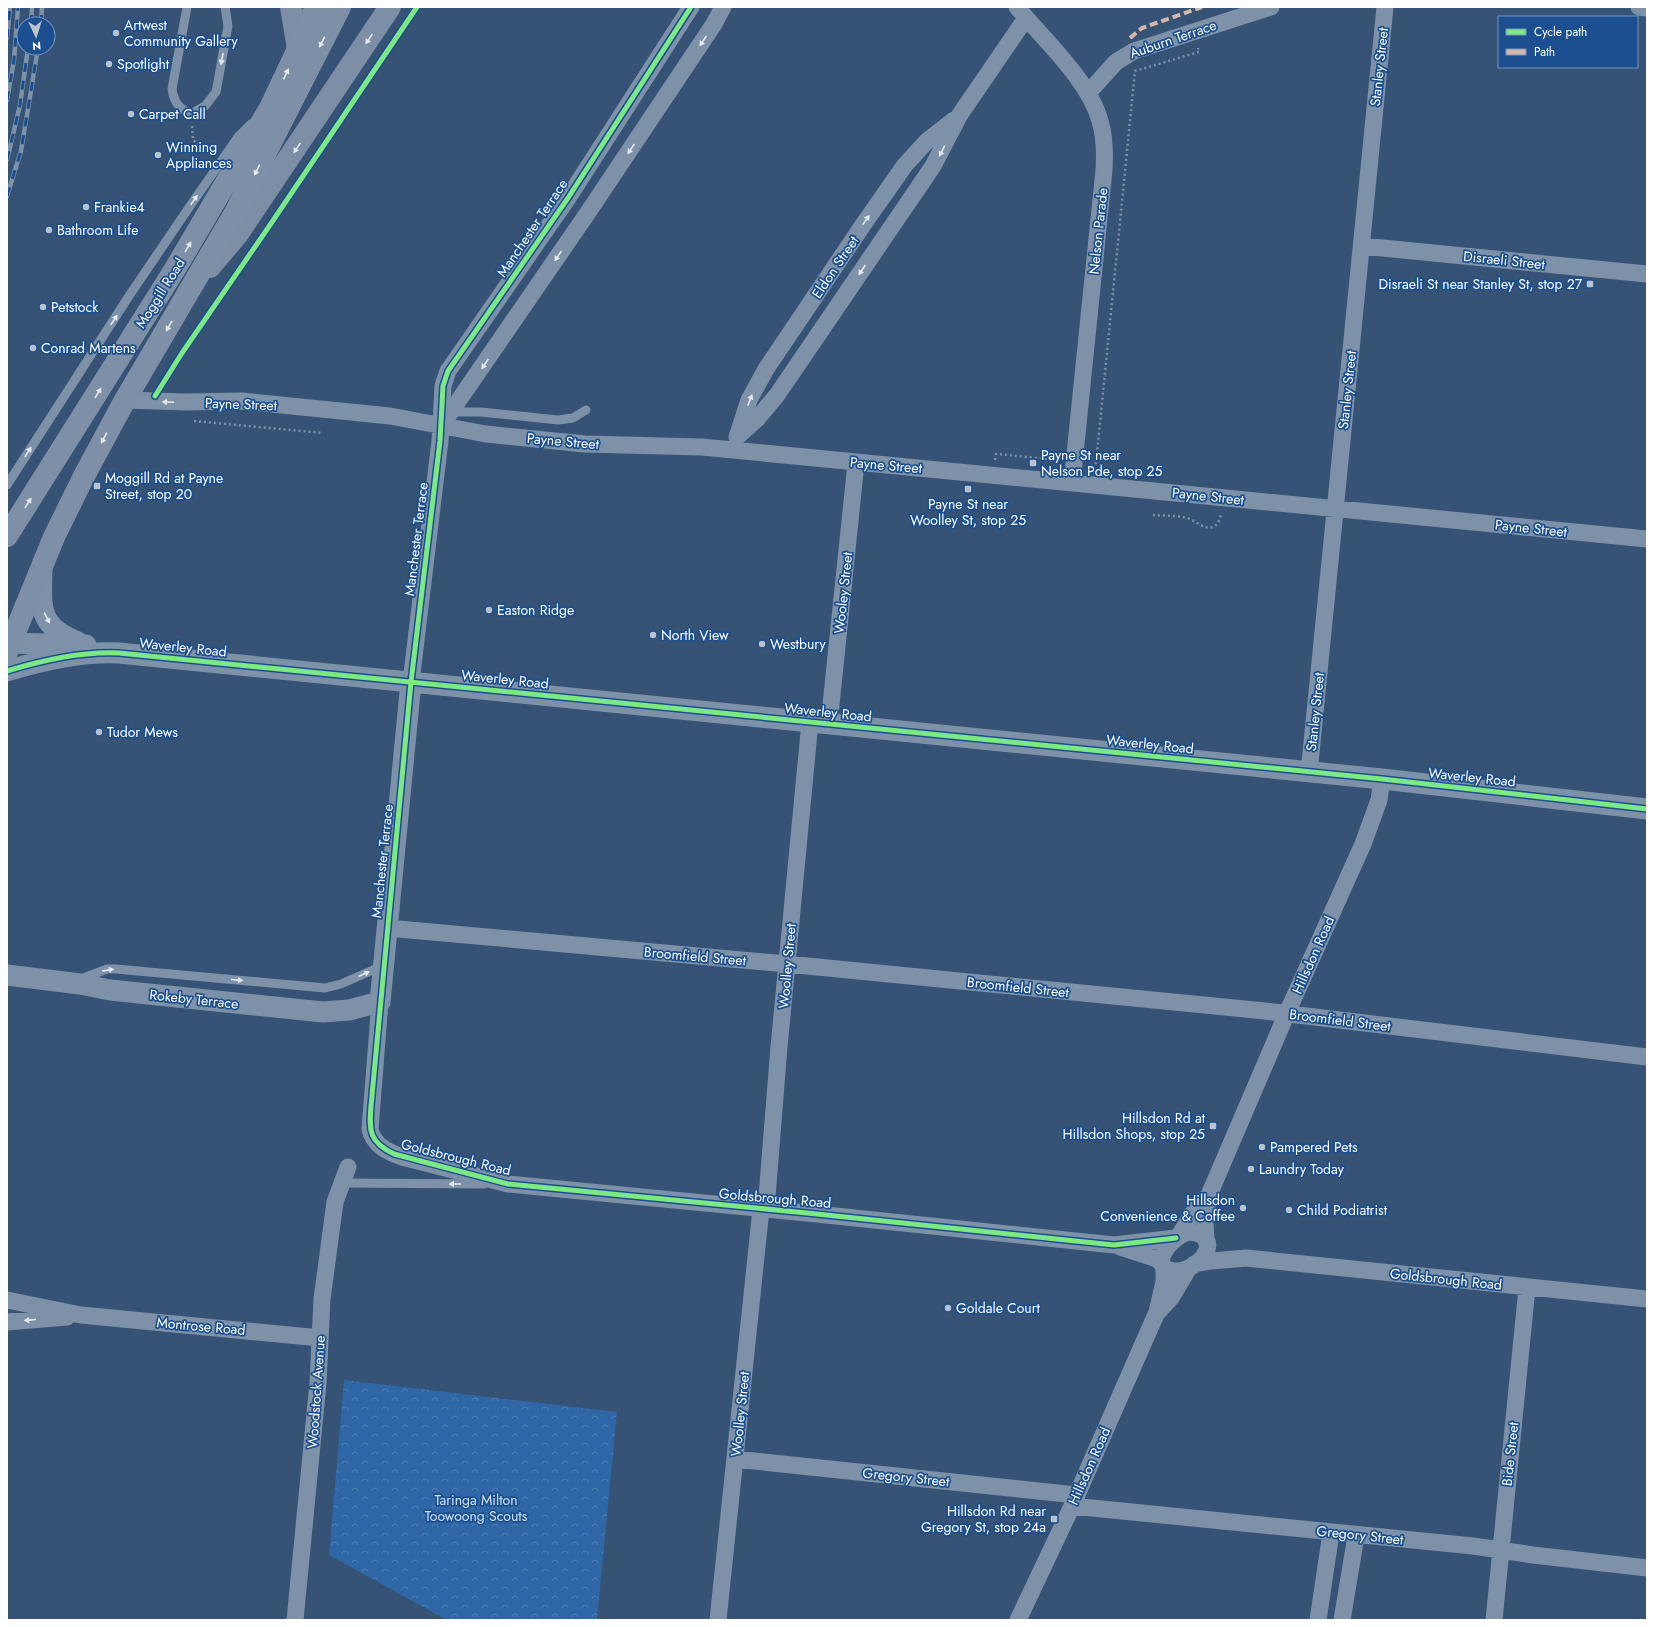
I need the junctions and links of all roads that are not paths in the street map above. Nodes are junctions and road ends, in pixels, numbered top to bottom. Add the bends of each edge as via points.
1 (187, 7) edge
2 (225, 7) edge
3 (291, 7) edge
4 (316, 7) edge
5 (340, 7) edge
6 (390, 7) edge
7 (691, 7) edge
8 (722, 7) edge
9 (1271, 7) edge
10 (1385, 7) edge
11 (1639, 7) edge
12 (1647, 8) edge
13 (1021, 13) edge
14 (298, 49) junction
15 (1088, 93) junction
16 (272, 104) junction
17 (959, 116) junction
18 (1362, 246) junction
19 (1647, 274) edge
20 (188, 292) junction
21 (124, 400) junction
22 (586, 410) dead end
23 (451, 412) junction
24 (441, 426) junction
25 (733, 443) junction
26 (856, 463) junction
27 (1072, 483) junction
28 (7, 485) edge
29 (1335, 509) junction
30 (7, 536) edge
31 (1647, 539) edge
32 (42, 566) junction
33 (87, 645) junction
34 (8, 646) edge
35 (119, 653) junction
36 (7, 671) edge
37 (411, 682) junction
38 (820, 723) junction
39 (1309, 772) junction
40 (1382, 779) junction
41 (1647, 809) edge
42 (387, 928) junction
43 (787, 964) junction
44 (384, 965) junction
45 (7, 976) edge
46 (72, 983) junction
47 (380, 1002) junction
48 (1287, 1013) junction
49 (1647, 1057) edge
50 (378, 1144) joint
51 (348, 1167) dead end
52 (341, 1183) junction
53 (508, 1184) junction
54 (1209, 1195) junction
55 (764, 1209) junction
56 (1177, 1237) junction
57 (1207, 1241) junction
58 (1114, 1245) junction
59 (1246, 1258) junction
60 (1164, 1266) junction
61 (1192, 1266) junction
62 (1527, 1288) junction
63 (1647, 1299) edge
64 (7, 1300) edge
65 (1158, 1312) junction
66 (81, 1315) junction
67 (7, 1322) edge
68 (320, 1338) junction
69 (735, 1459) junction
70 (1074, 1500) junction
71 (1331, 1533) junction
72 (1356, 1536) junction
73 (1501, 1550) junction
74 (1647, 1568) edge
75 (295, 1620) edge
76 (718, 1620) edge
77 (1018, 1620) edge
78 (1318, 1620) edge
79 (1342, 1620) edge
80 (1494, 1620) edge

2 -> 1 lane via 228,26 216,92 205,106 191,114 174,100 172,89
3 - 14 main road
4 - 14 highway, Moggill Road
5 -> 20 highway, Moggill Road via 236,210
6 -> 20 main road, Moggill Road via 237,235
7 - 24 street, Manchester Terrace via 568,198 448,371 443,386
8 -> 23 street, Manchester Terrace via 714,24 602,192
9 - 15 street, Auburn Terrace via 1128,54 1111,66
10 - 18 street, Stanley Street
11 - 12 street
13 - 15 street, Nelson Parade via 1054,49
13 - 17 street, Eldon Street
16 -> 14 highway, Moggill Road
15 - 27 street, Nelson Parade via 1101,122 1104,157
28 -> 16 lane, Moggill Road via 214,170 238,137
30 -> 16 highway, Moggill Road via 175,269
17 -> 25 street, Eldon Street via 933,166 777,395
25 -> 17 street, Eldon Street via 749,400 766,369 861,228 905,165 927,142
18 - 19 street, Disraeli Street
18 - 29 street, Stanley Street
20 -> 21 highway, Moggill Road
24 -> 21 street, Payne Street via 390,416 242,401
21 -> 32 highway, Moggill Road via 68,507
22 - 23 lane, Payne Street via 573,418 558,420 481,412
23 - 24 street, Manchester Terrace
24 - 25 street, Payne Street via 486,434 585,444 691,447
24 - 37 street, Manchester Terrace
25 - 26 street, Payne Street
26 - 27 street, Payne Street
26 - 38 street, Wooley Street
27 - 29 street, Payne Street
29 - 31 street, Payne Street
29 - 39 street, Stanley Street
32 -> 33 street via 42,607 46,620 62,634
32 - 34 highway, Moggill Road
33 - 34 street, Waverley Road
33 - 35 street, Waverley Road
35 - 36 street, Waverley Road via 63,657
35 - 37 street, Waverley Road
37 - 38 street, Waverley Road
37 - 42 street, Manchester Terrace
38 - 39 street, Waverley Road
38 - 43 street, Woolley Street
39 - 40 street, Waverley Road
40 - 41 street, Waverley Road
40 - 48 street, Hillsdon Road via 1379,800 1363,844
42 - 43 street, Broomfield Street
42 - 44 street, Manchester Terrace
43 - 48 street, Broomfield Street
43 - 55 street, Woolley Street
46 -> 44 lane via 110,968 324,988 341,984
44 - 47 street, Manchester Terrace
45 - 46 street, Rokeby Terrace
46 - 47 street, Rokeby Terrace via 110,990 323,1012 349,1010
47 - 50 street, Manchester Terrace via 370,1125 371,1133
48 - 49 street, Broomfield Street
48 - 54 street, Hillsdon Road
50 - 53 street, Goldsbrough Road via 394,1154
51 - 52 street, Woodstock Avenue
53 -> 52 lane, Goldsbrough Road
52 - 68 street, Woodstock Avenue via 333,1209
53 - 55 street, Goldsbrough Road
54 - 56 street, Hillsdon Road via 1192,1214
54 - 57 street, Hillsdon Road via 1205,1223
55 - 58 street, Goldsbrough Road
55 - 69 street, Woolley Street
56 - 57 street via 1193,1232 1201,1234
56 - 58 street, Goldsbrough Road
56 - 60 street via 1165,1249 1162,1257
57 - 59 street, Goldsbrough Road via 1217,1249
57 - 61 street via 1206,1254
58 - 60 street, Goldsbrough Road via 1157,1259
59 - 61 street, Goldsbrough Road via 1211,1261
59 - 62 street, Goldsbrough Road
60 - 61 street via 1174,1271
60 - 65 street, Hillsdon Road via 1164,1282
61 - 65 street, Hillsdon Road via 1171,1298
62 - 63 street, Goldsbrough Road
62 - 73 street, Bide Street
64 - 66 street, Montrose Road
65 - 70 street, Hillsdon Road
66 -> 67 street, Montrose Road
66 - 68 street, Montrose Road
68 - 75 street, Woodstock Avenue
69 - 70 street, Gregory Street
69 - 76 street, Woolley Street
70 - 71 street, Gregory Street
70 - 77 street, Hillsdon Road
71 - 72 street, Gregory Street
71 - 78 street
72 - 73 street, Gregory Street
72 - 79 street
73 - 74 street, Gregory Street
73 - 80 street, Bide Street

